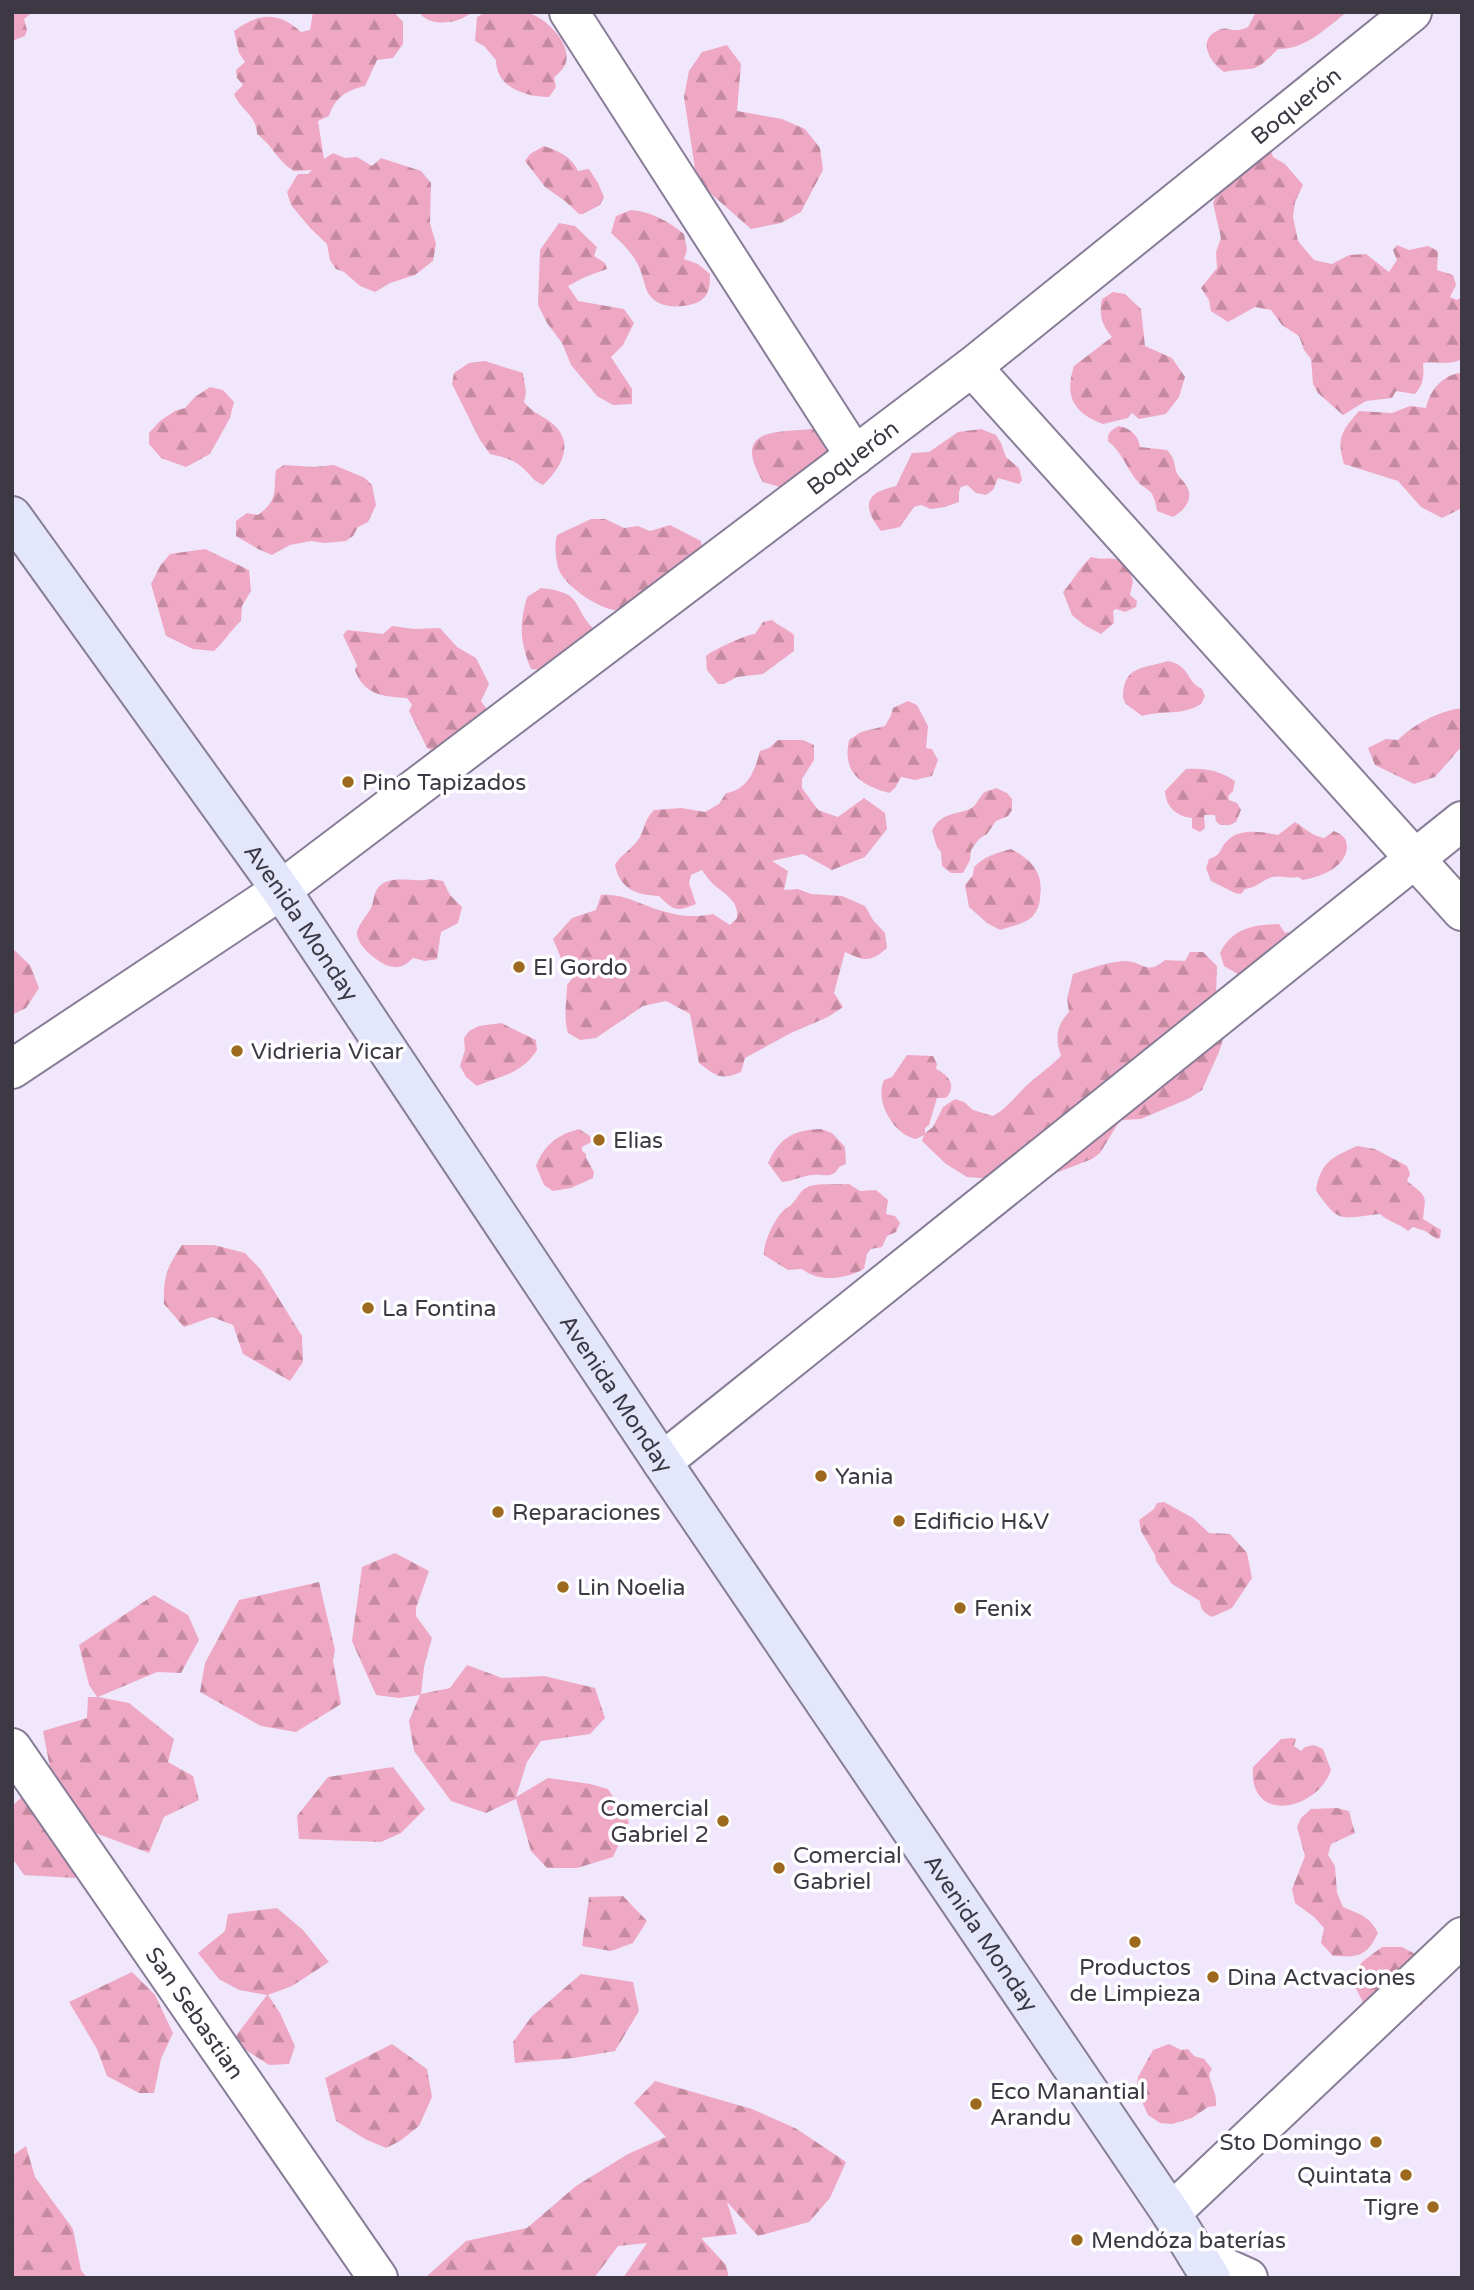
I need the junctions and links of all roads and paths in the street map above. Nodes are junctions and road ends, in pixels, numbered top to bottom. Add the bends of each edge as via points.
1 (569, 12) edge
2 (1412, 12) edge
3 (972, 367) junction
4 (855, 456) junction
5 (12, 516) edge
6 (1462, 821) edge
7 (1415, 860) junction
8 (281, 890) junction
9 (1462, 911) edge
10 (12, 1069) edge
11 (662, 1462) junction
12 (12, 1748) edge
13 (1462, 1937) edge
14 (1171, 2213) junction
15 (1204, 2267) edge
16 (378, 2278) edge
17 (1248, 2278) edge

1 - 4 street
2 - 3 street, Boquerón
3 - 4 street, Boquerón
3 - 7 street
4 - 8 street, Boquerón
5 - 8 main road, Avenida Monday
6 - 7 street
7 - 9 street
7 - 11 street
8 - 10 street, Boquerón
8 - 11 main road, Avenida Monday
11 - 14 main road, Avenida Monday
12 - 16 street, San Sebastian
13 - 14 street
14 - 15 main road, Avenida Monday
15 - 17 street

